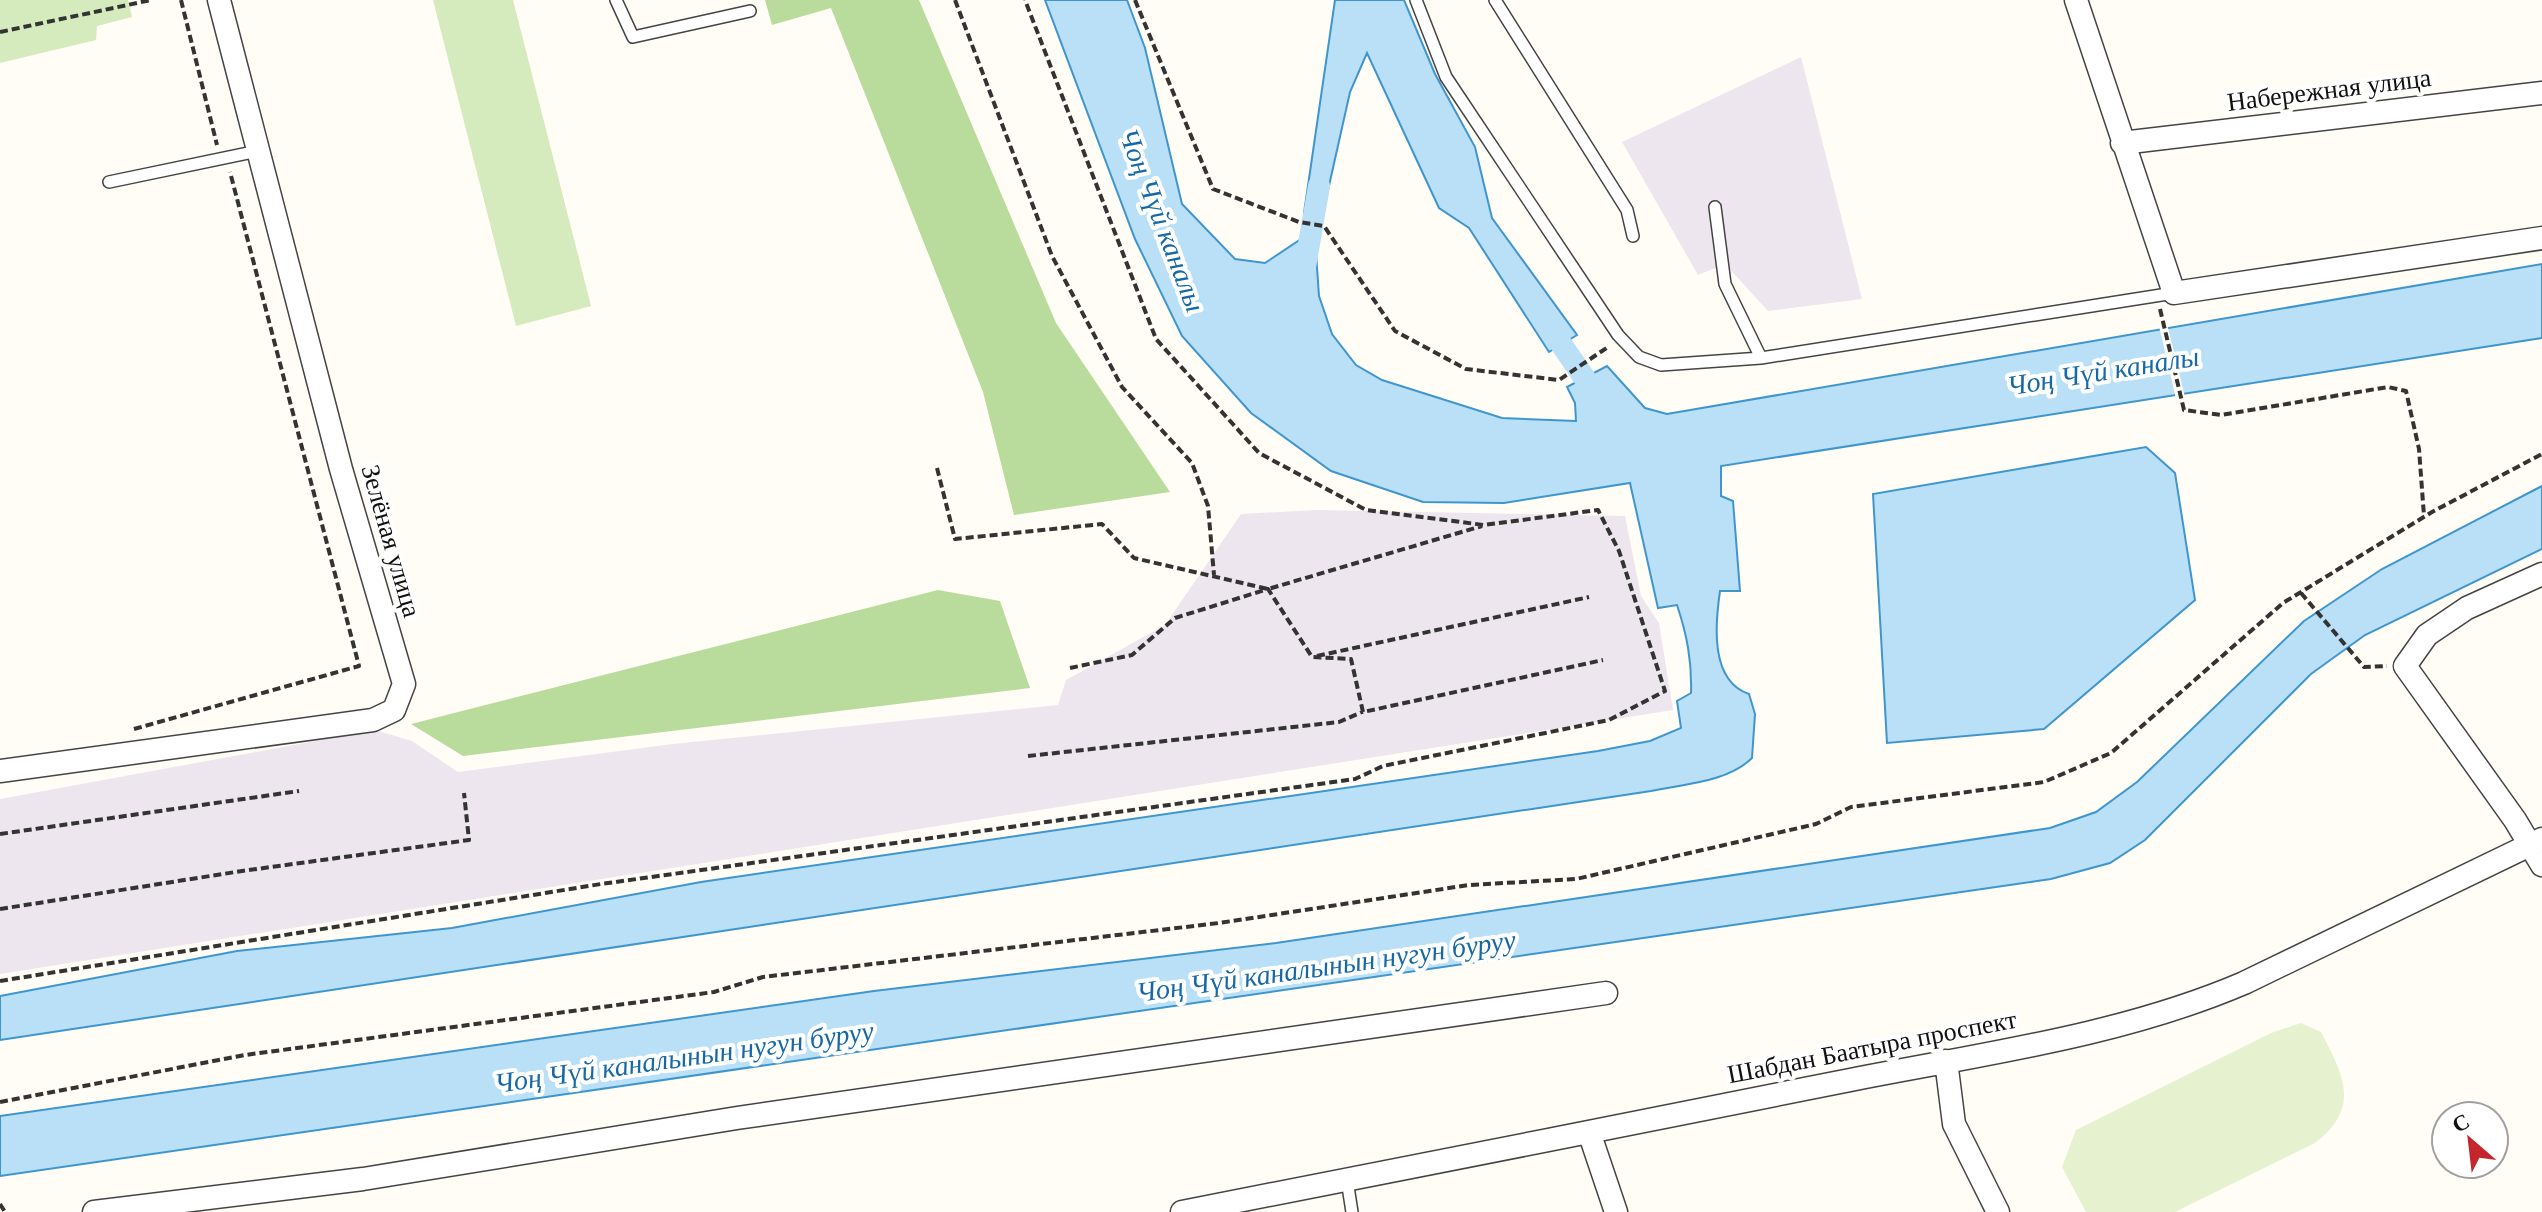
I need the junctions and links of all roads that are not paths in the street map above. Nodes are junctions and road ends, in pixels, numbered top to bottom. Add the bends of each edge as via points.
1 (219, 0) edge
2 (616, 0) edge
3 (1416, 0) edge
4 (1495, 0) edge
5 (2076, 0) edge
6 (750, 11) dead end
7 (2542, 93) edge
8 (2122, 143) junction
9 (258, 151) junction
10 (109, 182) dead end
11 (1715, 207) dead end
12 (1633, 236) dead end
13 (2542, 238) edge
14 (2165, 294) junction
15 (1761, 358) junction
16 (2542, 574) edge
17 (0, 771) edge
18 (2536, 842) edge
19 (2542, 865) edge
20 (1606, 993) dead end
21 (1946, 1061) junction
22 (1589, 1132) junction
23 (1347, 1180) junction
24 (94, 1212) edge
25 (1182, 1212) edge
26 (1352, 1212) edge
27 (1616, 1212) edge
28 (1998, 1212) edge

1 - 9 street, Зелёная улица
2 - 6 lane via 633,37
3 - 15 lane via 1446,77 1618,335 1639,357 1661,365
4 - 12 lane via 1627,210
5 - 8 street
7 - 8 street, Набережная улица
8 - 14 street
9 - 10 lane
9 - 17 street, Зелёная улица via 404,684 394,710 373,720
11 - 15 lane via 1725,284
13 - 14 street
14 - 15 lane
16 - 18 street via 2467,608 2427,635 2405,666
18 - 19 street
18 - 21 street, Шабдан Баатыра проспект via 2211,998
20 - 24 street via 737,1118 363,1179
21 - 22 street, Шабдан Баатыра проспект
21 - 28 street via 1954,1124
22 - 23 street, Шабдан Баатыра проспект
22 - 27 street
23 - 25 street, Шабдан Баатыра проспект
23 - 26 lane

